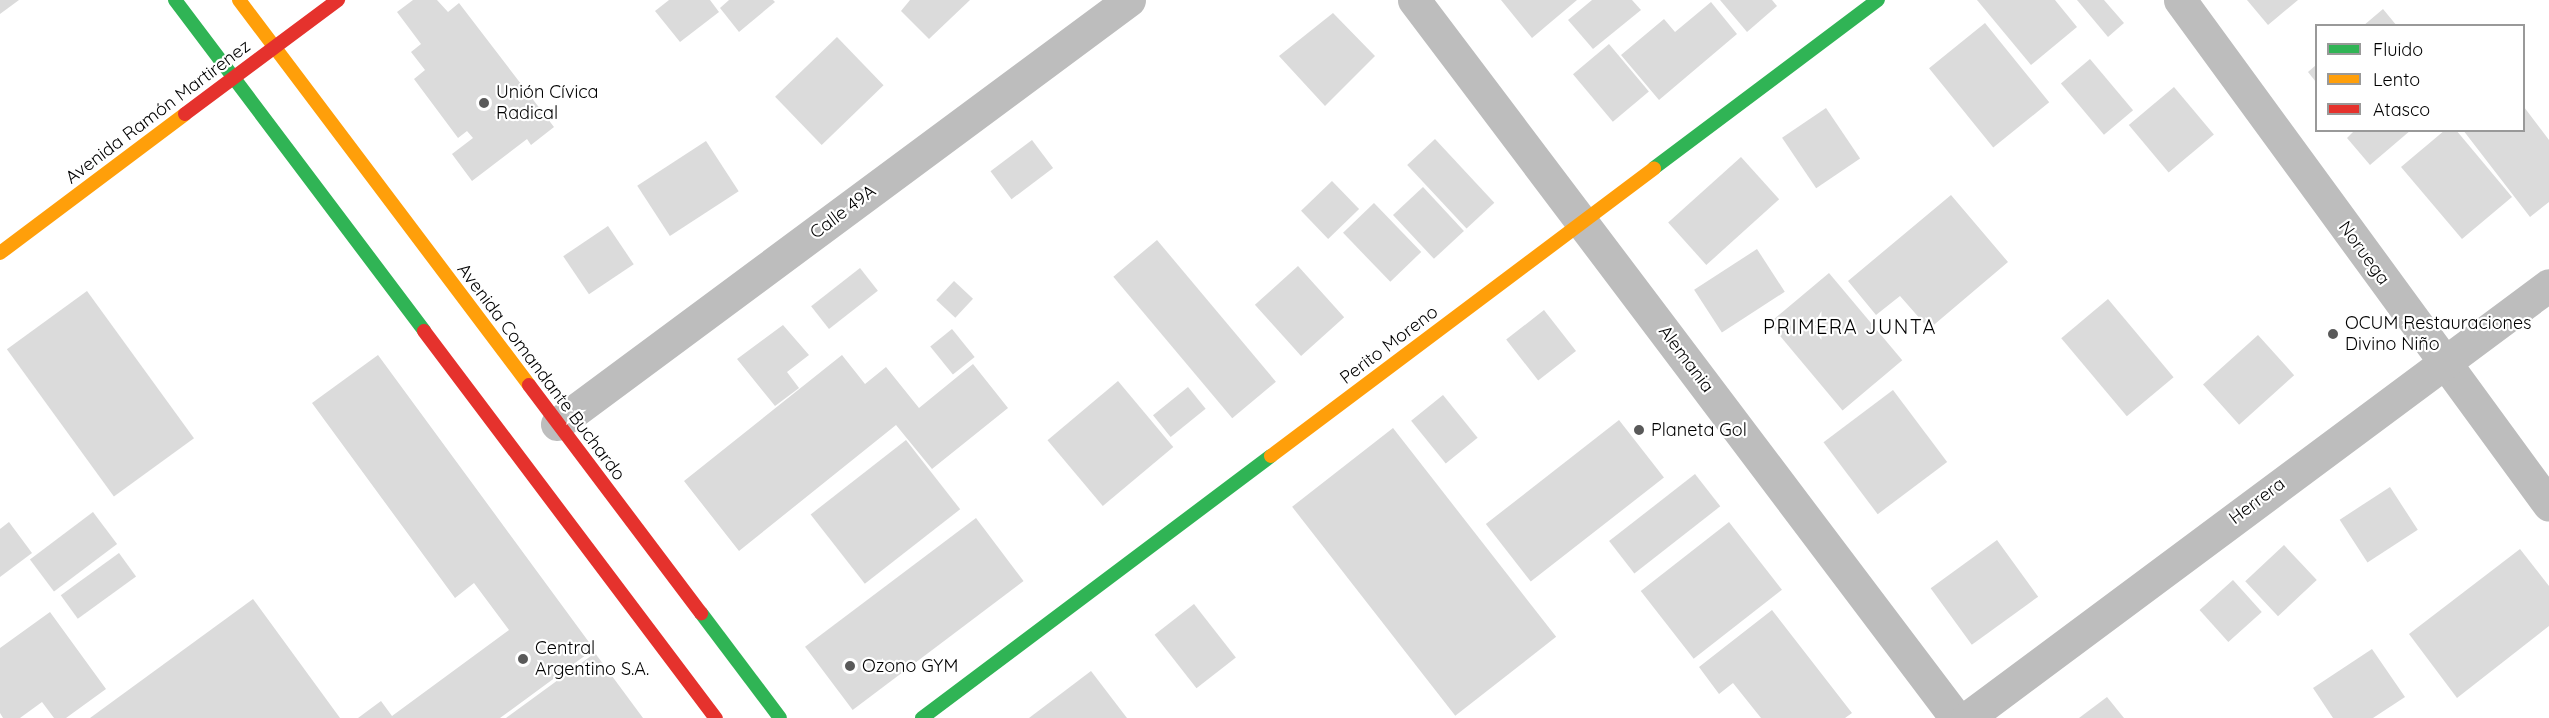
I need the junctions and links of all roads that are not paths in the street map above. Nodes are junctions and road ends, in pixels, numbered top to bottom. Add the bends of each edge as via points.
1 (176, 0) edge
2 (239, 0) edge
3 (338, 0) edge
4 (1129, 0) edge
5 (1414, 0) edge
6 (1878, 0) edge
7 (2180, 0) edge
8 (275, 47) junction
9 (235, 78) junction
10 (1583, 222) junction
11 (0, 253) edge
12 (2549, 285) edge
13 (2444, 361) junction
14 (557, 424) junction
15 (2549, 505) edge
16 (716, 718) edge
17 (780, 718) edge
18 (922, 718) edge
19 (1956, 718) edge
20 (1966, 718) edge

1 - 9 main road
2 - 8 main road, Avenida Comandante Buchardo
3 - 8 main road, Avenida Ramón Martirenez
4 - 14 street, Calle 49A
5 - 10 street, Alemania
6 - 10 main road, Perito Moreno
7 - 13 street, Noruega
8 - 9 main road, Avenida Ramón Martirenez
8 - 14 main road, Avenida Comandante Buchardo
9 - 11 main road, Avenida Ramón Martirenez
9 - 16 main road
10 - 18 main road, Perito Moreno
10 - 19 street, Alemania
12 - 13 street, Herrera
13 - 15 street, Noruega
13 - 20 street, Herrera
14 - 17 main road, Avenida Comandante Buchardo

